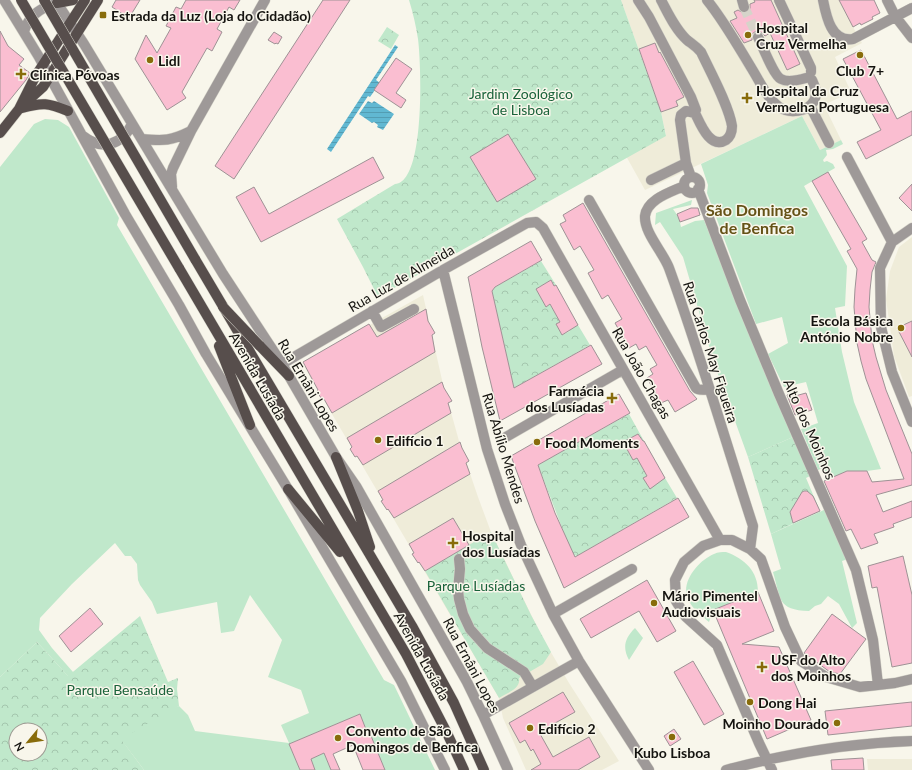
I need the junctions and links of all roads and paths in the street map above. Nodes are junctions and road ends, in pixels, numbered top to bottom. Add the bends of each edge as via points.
1 (4, 0) edge
2 (21, 0) edge
3 (73, 0) edge
4 (85, 0) edge
5 (98, 0) edge
6 (266, 0) edge
7 (638, 0) edge
8 (661, 0) edge
9 (707, 0) edge
10 (779, 0) edge
11 (823, 0) edge
12 (886, 0) edge
13 (51, 3) edge
14 (912, 8) edge
15 (895, 16) junction
16 (70, 23) junction
17 (24, 32) junction
18 (77, 33) junction
19 (758, 37) tunnel mouth
20 (912, 38) edge
21 (43, 66) junction
22 (49, 77) junction
23 (810, 77) junction
24 (810, 106) junction
25 (19, 109) junction
26 (68, 111) junction
27 (695, 113) junction
28 (132, 124) junction
29 (191, 131) junction
30 (0, 133) edge
31 (81, 135) junction
32 (142, 139) junction
33 (829, 143) dead end
34 (847, 157) dead end
35 (686, 163) junction
36 (692, 177) junction
37 (651, 180) dead end
38 (684, 186) junction
39 (172, 189) junction
40 (698, 189) junction
41 (589, 200) dead end
42 (537, 222) joint
43 (912, 228) edge
44 (892, 242) junction
45 (443, 270) junction
46 (223, 307) junction
47 (414, 308) dead end
48 (372, 311) junction
49 (231, 364) junction
50 (282, 364) junction
51 (619, 372) dead end
52 (289, 376) junction
53 (709, 390) junction
54 (912, 422) edge
55 (250, 425) junction
56 (506, 437) dead end
57 (336, 457) junction
58 (288, 489) junction
59 (720, 540) junction
60 (750, 549) junction
61 (459, 559) dead end
62 (376, 566) junction
63 (632, 569) dead end
64 (362, 580) junction
65 (553, 614) junction
66 (578, 661) junction
67 (912, 679) edge
68 (878, 685) junction
69 (533, 687) junction
70 (484, 715) junction
71 (912, 741) edge
72 (766, 759) junction
73 (445, 770) edge
74 (464, 770) edge
75 (484, 770) edge
76 (508, 770) edge
77 (648, 770) edge
78 (726, 770) edge
79 (772, 770) edge

1 - 17 street
2 - 49 main road, Avenida Lusíada, bridge via 206,314
3 - 13 main road
4 - 16 main road
5 - 18 main road
6 - 29 street
7 - 27 street via 691,98
8 - 27 street via 675,26 686,40 701,52 725,106 732,128 730,136 724,141 712,140
9 - 24 street via 720,16 773,101 785,110 791,111
10 - 23 street via 811,68
11 - 15 street via 831,28 846,39 853,39
12 - 15 street
13 - 16 street
13 - 17 street via 33,15
13 - 46 main road, Avenida Lusíada, bridge
14 - 15 street
15 - 20 street
16 - 18 street, Rua Ernâni Lopes
16 - 21 main road
17 - 21 street
18 - 22 main road
18 - 28 street, Rua Ernâni Lopes
19 - 23 street via 777,76 785,80
21 - 22 street
21 - 25 main road
22 - 25 main road via 44,87
22 - 26 street
23 - 24 street via 816,90
24 - 33 street
25 - 26 main road via 36,104 48,104
25 - 30 main road
26 - 31 street
27 - 35 street via 686,111 680,116
28 - 31 street via 128,132 114,143 96,144
28 - 32 street, Rua Ernâni Lopes
29 - 32 street via 172,140
29 - 39 street via 172,174
31 - 55 street via 239,411
32 - 39 street, Rua Ernâni Lopes
34 - 44 street
35 - 36 street
35 - 37 street
36 - 38 street, Rua Carlos May Figueira via 686,180
36 - 40 street via 699,181
38 - 40 street via 690,192
38 - 53 street, Rua Carlos May Figueira via 652,202 645,216 646,227 668,266
39 - 50 street, Rua Ernâni Lopes via 223,274
40 - 68 street, Alto dos Moinhos via 740,300 856,570 873,640
41 - 53 street via 696,388
42 - 45 street, Rua Luz de Almeida via 528,223
42 - 59 street, Rua João Chagas via 543,228
43 - 44 street
44 - 54 street via 880,268 881,327 892,372
45 - 48 street, Rua Luz de Almeida
45 - 65 street, Rua Abílio Mendes via 490,462 521,544
46 - 52 main road, bridge
46 - 62 main road, Avenida Lusíada, bridge
47 - 48 street via 381,327
48 - 50 street, Rua Luz de Almeida
49 - 55 main road
49 - 64 main road, Avenida Lusíada
50 - 52 street, Rua Ernâni Lopes
51 - 56 street
52 - 57 street, Rua Ernâni Lopes
53 - 60 street, Rua Carlos May Figueira via 753,526
55 - 58 street
57 - 62 main road via 358,511
57 - 70 street, Rua Ernâni Lopes via 356,486
58 - 64 main road
58 - 73 street via 401,681
59 - 60 street via 732,540
59 - 72 street via 703,546 684,562 675,580 676,601 686,617 717,645
60 - 68 street via 761,559 785,627 801,661 826,677 860,687
61 - 69 street via 459,599 470,628 491,652 524,672
62 - 75 main road, Avenida Lusíada via 438,673 466,727
63 - 65 street
64 - 74 main road, Avenida Lusíada via 422,683
65 - 66 street, Rua Abílio Mendes
66 - 69 street
66 - 77 street, Rua Abílio Mendes
67 - 68 street
69 - 70 street
70 - 76 street, Rua Ernâni Lopes
71 - 72 street
72 - 78 street
72 - 79 street

